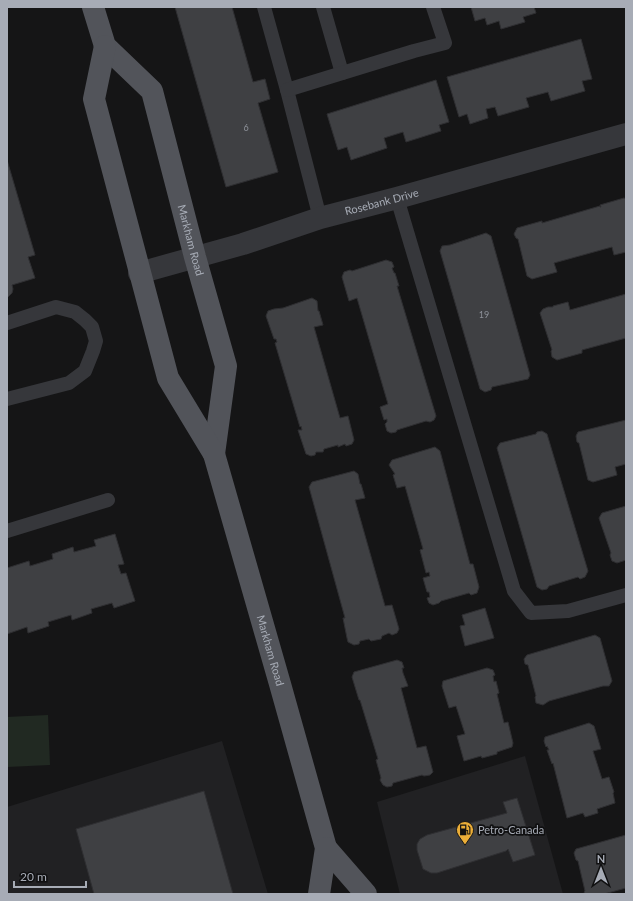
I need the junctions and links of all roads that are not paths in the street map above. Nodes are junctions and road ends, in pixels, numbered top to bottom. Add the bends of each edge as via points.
1 (93, 7) edge
2 (264, 7) edge
3 (323, 7) edge
4 (433, 7) edge
5 (105, 46) junction
6 (342, 73) junction
7 (287, 90) junction
8 (626, 134) edge
9 (397, 198) junction
10 (320, 218) junction
11 (195, 257) junction
12 (139, 273) junction
13 (7, 323) edge
14 (7, 399) edge
15 (214, 454) junction
16 (108, 500) dead end
17 (7, 531) edge
18 (626, 595) edge
19 (326, 848) junction
20 (319, 894) edge
21 (366, 894) edge

1 - 5 main road, Markham Road
2 - 7 lane
3 - 6 lane
4 - 6 lane via 445,43
5 - 11 main road, Markham Road via 152,91
5 - 12 main road, Markham Road via 94,99
6 - 7 lane
7 - 10 lane
8 - 9 street, Rosebank Drive
9 - 10 street, Rosebank Drive
9 - 18 lane via 514,591 531,613 568,611
10 - 11 street, Rosebank Drive
11 - 12 street, Rosebank Drive
11 - 15 main road, Markham Road via 226,366
12 - 15 main road, Markham Road via 168,378
13 - 14 lane via 56,307 75,312 85,320 92,327 96,341 85,371 69,382
15 - 19 main road, Markham Road
16 - 17 lane
19 - 20 main road, Markham Road
19 - 21 main road, Markham Road

